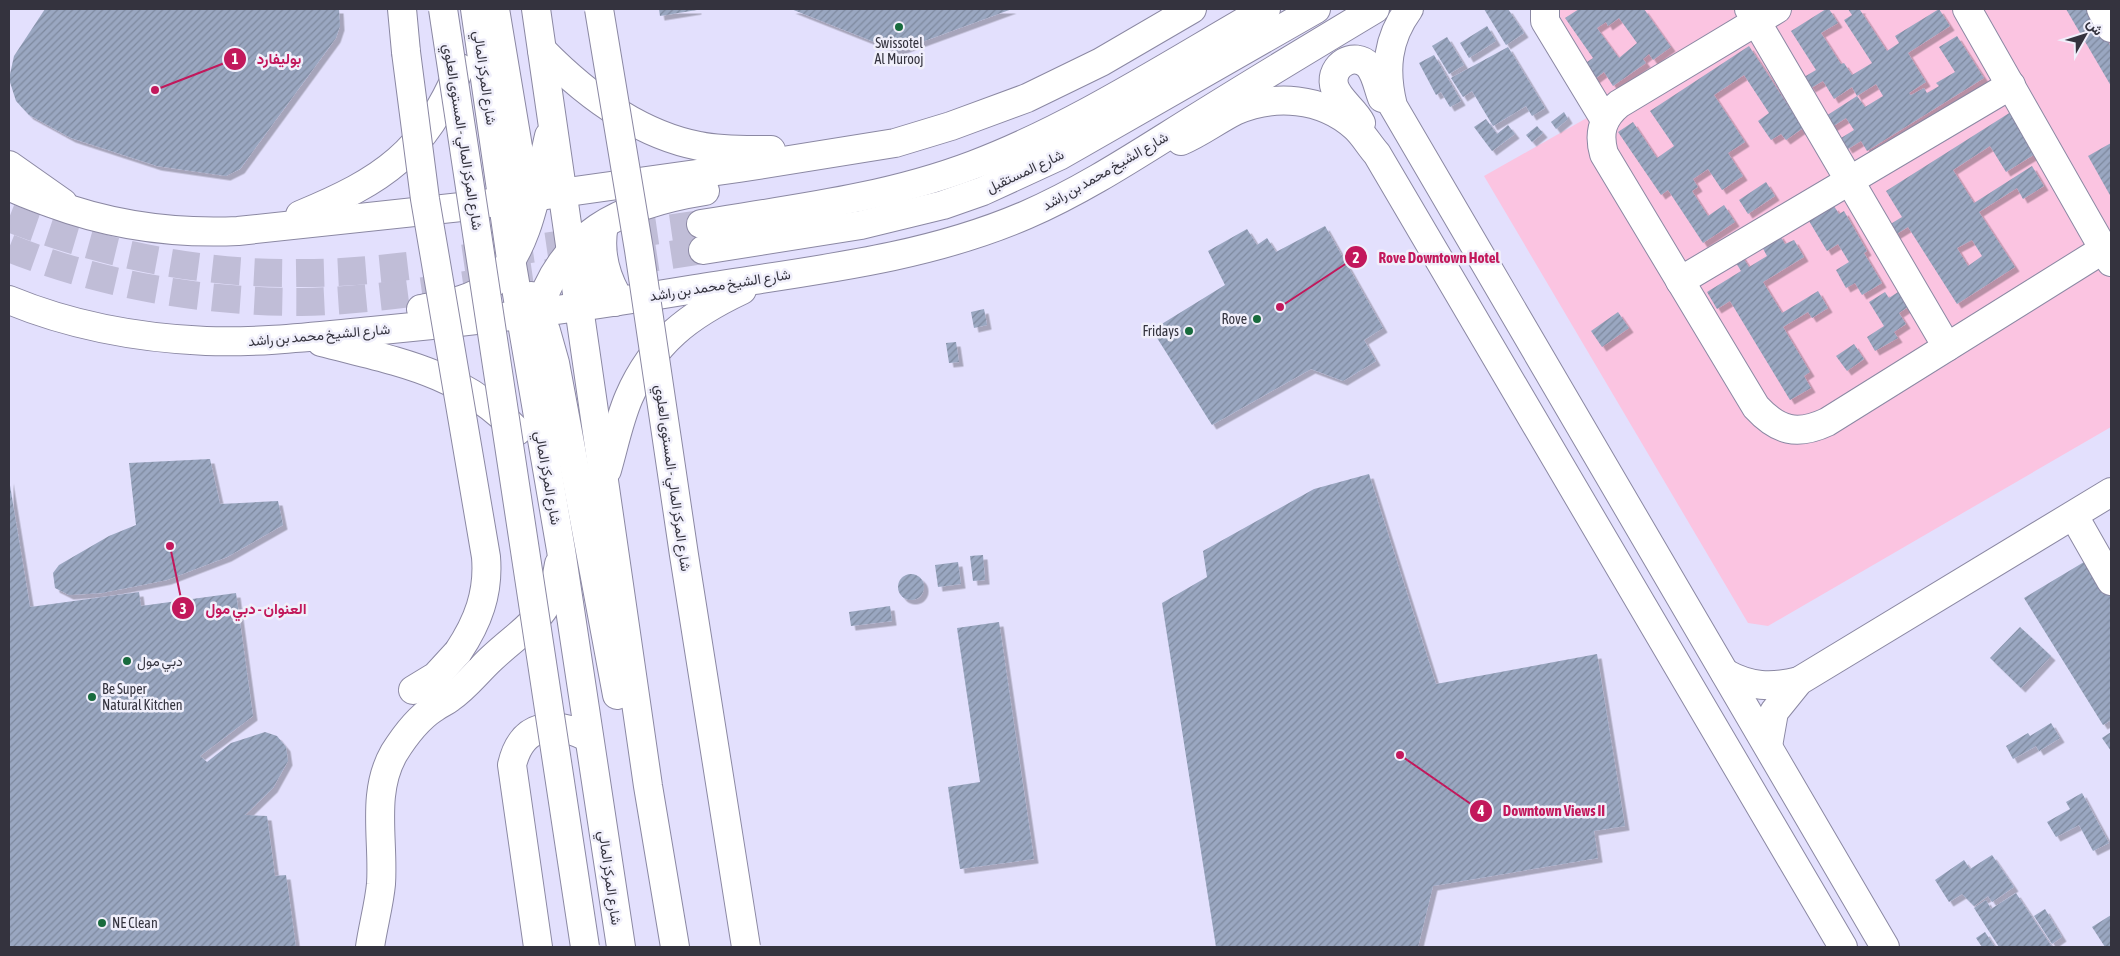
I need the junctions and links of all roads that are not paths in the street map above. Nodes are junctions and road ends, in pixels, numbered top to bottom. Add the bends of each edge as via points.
1 (402, 9) edge
2 (443, 9) edge
3 (474, 9) edge
4 (495, 9) edge
5 (536, 9) edge
6 (599, 9) edge
7 (1192, 9) edge
8 (1266, 9) edge
9 (1316, 9) edge
10 (1375, 9) edge
11 (1409, 9) edge
12 (1545, 9) edge
13 (1967, 9) edge
14 (2101, 9) edge
15 (1761, 13) edge
16 (2111, 28) edge
17 (542, 50) junction
18 (2011, 85) junction
19 (1605, 120) junction
20 (552, 124) junction
21 (515, 130) junction
22 (1409, 136) junction
23 (1150, 146) junction
24 (838, 152) junction
25 (1376, 154) junction
26 (9, 164) edge
27 (1849, 181) junction
28 (11, 188) edge
29 (562, 192) junction
30 (534, 197) junction
31 (503, 200) junction
32 (456, 207) junction
33 (74, 212) junction
34 (701, 224) tunnel mouth
35 (604, 225) junction
36 (271, 227) junction
37 (571, 250) junction
38 (703, 250) tunnel mouth
39 (2108, 256) edge
40 (511, 259) junction
41 (769, 277) junction
42 (1680, 280) junction
43 (468, 297) junction
44 (9, 300) edge
45 (619, 302) junction
46 (579, 307) junction
47 (530, 314) junction
48 (303, 337) junction
49 (1947, 347) junction
50 (555, 363) junction
51 (532, 386) junction
52 (605, 479) junction
53 (548, 481) junction
54 (2111, 492) edge
55 (2074, 516) junction
56 (561, 550) junction
57 (2111, 581) edge
58 (1724, 673) junction
59 (1799, 681) junction
60 (413, 690) dead end
61 (590, 738) junction
62 (1768, 746) junction
63 (648, 786) junction
64 (370, 947) edge
65 (538, 947) edge
66 (585, 947) edge
67 (621, 947) edge
68 (675, 947) edge
69 (746, 947) edge
70 (1843, 947) edge
71 (1885, 947) edge

1 - 60 main road, bridge via 420,161 487,569 482,608 472,631 436,676
2 - 66 main road, شارع المركز المالي - المستوى العلوي, bridge
3 - 31 main road, شارع المركز المالي
3 - 36 main road via 462,64 450,92 419,139 402,158 361,188
4 - 21 main road
5 - 17 main road
6 - 69 main road, شارع المركز المالي - المستوى العلوي, bridge
7 - 24 main road via 1100,62 1012,104 924,135
8 - 34 main road, شارع المستقبل via 1047,132 974,165 858,198
9 - 38 main road, شارع المستقبل via 1060,156 983,191 902,216
10 - 23 main road, شارع الشيخ محمد بن راشد
11 - 22 main road via 1395,31 1387,68 1393,106
12 - 19 main road via 1545,21
13 - 18 main road
14 - 16 main road
15 - 19 main road via 1619,104
15 - 27 main road
17 - 20 main road
17 - 24 main road via 596,99 630,120 679,141 720,149
18 - 27 main road
18 - 39 main road
19 - 42 main road via 1601,131 1604,154
20 - 21 main road via 537,147 525,145
20 - 29 main road
20 - 30 main road
21 - 30 main road via 522,164
22 - 25 main road via 1382,98 1374,73 1367,64 1357,59 1346,60 1333,76 1334,87 1358,118
22 - 58 main road
23 - 25 main road via 1184,140 1234,112 1276,100 1318,106 1338,115 1355,127
23 - 41 main road, شارع الشيخ محمد بن راشد via 1058,200 963,239 897,256
24 - 29 main road
24 - 35 main road via 792,174 657,200 623,213
25 - 70 main road
26 - 33 main road
27 - 42 main road
27 - 49 main road
28 - 33 main road
29 - 30 main road
29 - 37 main road
30 - 31 main road
30 - 37 main road
30 - 40 main road via 522,240
31 - 32 main road
31 - 40 main road, شارع المركز المالي
32 - 36 main road
32 - 40 main road via 488,231
32 - 43 main road via 475,249 475,274
33 - 36 main road via 106,221 172,231
35 - 37 main road
35 - 45 main road via 602,253
37 - 45 main road
37 - 46 main road
37 - 47 main road
39 - 49 main road
40 - 43 main road via 488,287
40 - 47 main road, شارع المركز المالي
41 - 45 main road, شارع الشيخ محمد بن راشد
41 - 52 main road via 702,310 678,327 658,348 628,398
42 - 49 main road via 1756,407 1781,427 1813,429
43 - 48 main road
44 - 48 main road, شارع الشيخ محمد بن راشد via 70,322 162,338 256,341
45 - 46 main road, شارع الشيخ محمد بن راشد
46 - 47 main road, شارع الشيخ محمد بن راشد
46 - 52 main road
47 - 48 main road, شارع الشيخ محمد بن راشد
47 - 50 main road
47 - 51 main road, شارع المركز المالي via 528,357
48 - 53 main road via 422,369 467,389 522,437
50 - 51 main road via 548,357 539,359
50 - 63 main road via 620,712 630,750
51 - 53 main road, شارع المركز المالي
52 - 63 main road
53 - 56 main road, شارع المركز المالي
54 - 55 main road
55 - 57 main road
55 - 59 main road
56 - 61 main road, شارع المركز المالي
56 - 64 main road via 556,588 539,616 482,667 470,683 416,724 393,755 384,774 380,798 381,884
58 - 59 main road via 1757,686
58 - 62 main road
59 - 62 main road via 1774,712
61 - 65 main road via 574,730 551,726 529,735 514,754 512,777
61 - 67 main road, شارع المركز المالي
62 - 71 main road
63 - 68 main road

